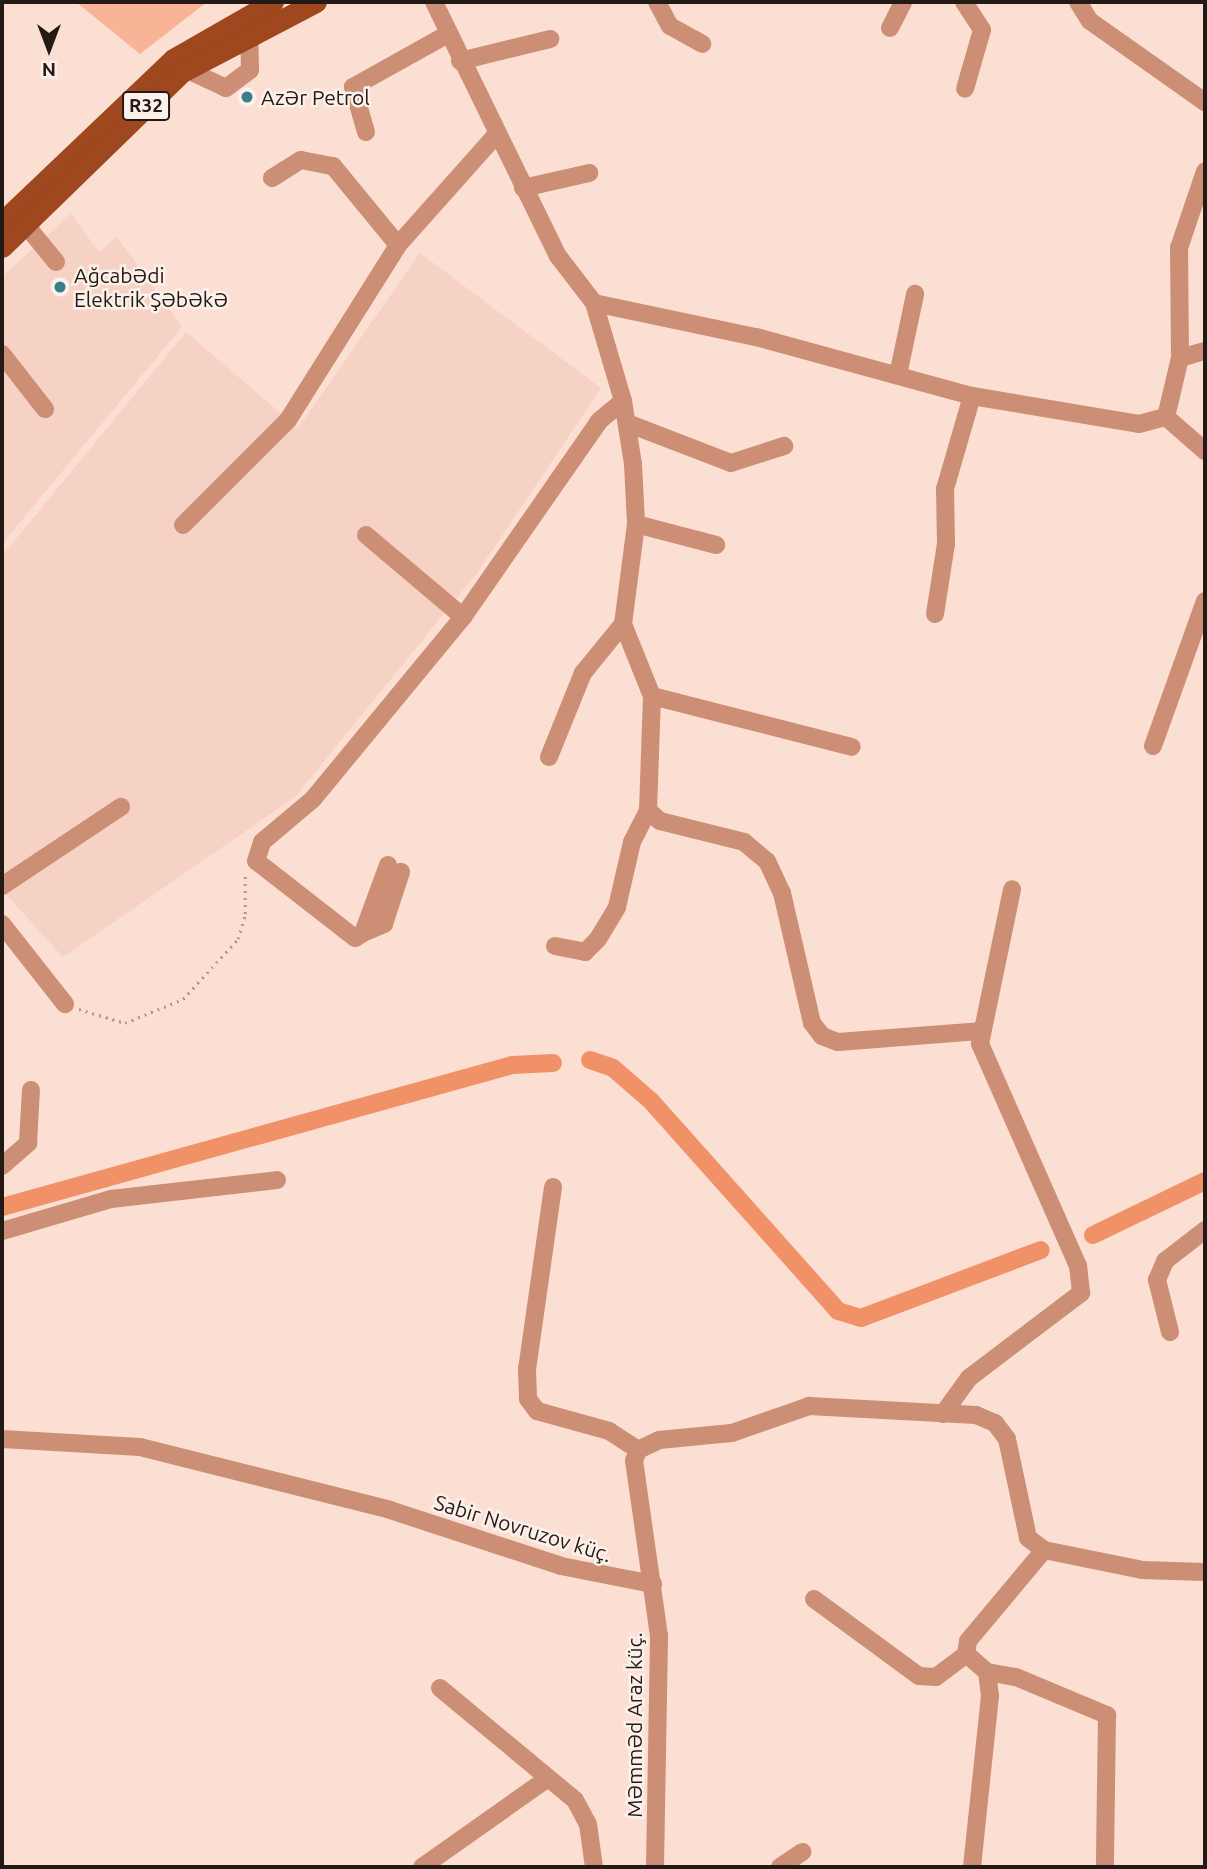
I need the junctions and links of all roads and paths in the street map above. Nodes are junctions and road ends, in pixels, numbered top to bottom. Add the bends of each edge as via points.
1 (273, 2) edge
2 (316, 2) edge
3 (434, 2) edge
4 (657, 2) edge
5 (903, 2) edge
6 (964, 2) edge
7 (1078, 2) edge
8 (248, 23) junction
9 (890, 28) dead end
10 (448, 34) junction
11 (550, 39) dead end
12 (702, 44) dead end
13 (460, 61) junction
14 (178, 65) junction
15 (965, 89) dead end
16 (1205, 102) edge
17 (366, 132) dead end
18 (495, 136) junction
19 (1205, 171) edge
20 (589, 173) dead end
21 (272, 178) dead end
22 (523, 188) junction
23 (2, 222) edge
24 (25, 224) junction
25 (398, 245) junction
26 (2, 247) edge
27 (56, 262) dead end
28 (915, 294) dead end
29 (594, 303) junction
30 (1205, 351) edge
31 (2, 354) edge
32 (1180, 358) junction
33 (898, 375) junction
34 (972, 396) junction
35 (623, 401) junction
36 (45, 409) dead end
37 (1166, 416) junction
38 (628, 423) junction
39 (784, 446) dead end
40 (1205, 451) edge
41 (636, 524) junction
42 (183, 525) dead end
43 (366, 535) dead end
44 (716, 545) dead end
45 (1205, 601) edge
46 (935, 614) dead end
47 (463, 617) junction
48 (623, 624) junction
49 (652, 696) junction
50 (1153, 746) dead end
51 (852, 747) dead end
52 (549, 757) dead end
53 (121, 807) dead end
54 (648, 810) junction
55 (256, 862) junction
56 (394, 869) dead end
57 (2, 886) edge
58 (1012, 889) dead end
59 (2, 924) edge
60 (555, 946) dead end
61 (65, 1004) joint
62 (980, 1031) junction
63 (31, 1090) dead end
64 (2, 1166) edge
65 (277, 1180) dead end
66 (553, 1186) dead end
67 (1205, 1230) edge
68 (2, 1231) edge
69 (1170, 1332) dead end
70 (943, 1414) junction
71 (2, 1439) edge
72 (638, 1450) junction
73 (1044, 1550) junction
74 (1205, 1572) edge
75 (653, 1584) junction
76 (814, 1599) dead end
77 (966, 1654) junction
78 (987, 1672) junction
79 (440, 1688) dead end
80 (548, 1778) junction
81 (802, 1852) dead end
82 (422, 1867) edge
83 (594, 1867) edge
84 (656, 1867) edge
85 (780, 1867) edge
86 (972, 1867) edge
87 (1105, 1867) edge

1 - 8 main road, R32
2 - 8 main road, R32
3 - 10 street
4 - 12 street via 670,26
5 - 9 street
6 - 15 street via 982,30
7 - 16 street via 1090,21
8 - 14 main road, R32
8 - 14 street via 250,70 226,88
10 - 13 street
10 - 17 street via 353,87
11 - 13 street
13 - 18 street
14 - 23 main road, R32
14 - 24 main road, R32
18 - 22 street
18 - 25 street
19 - 32 street via 1179,248
20 - 22 street
21 - 25 street via 300,160 333,166
22 - 29 street via 558,256
24 - 26 main road, R32
24 - 27 street
25 - 42 street via 288,420
28 - 33 street
29 - 33 street
29 - 35 street
30 - 32 street
31 - 36 street
32 - 37 street
33 - 34 street
34 - 37 street via 1139,424
34 - 46 street via 945,489 946,544
35 - 38 street
35 - 47 street via 599,421
37 - 40 street
38 - 39 street via 731,463
38 - 41 street
41 - 44 street
41 - 48 street
43 - 47 street
45 - 50 street
47 - 55 street via 313,799 262,842
48 - 49 street
48 - 52 street via 583,673
49 - 51 street
49 - 54 street
53 - 57 street
54 - 60 street via 632,842 617,907 598,939 585,952
54 - 62 street via 660,821 744,842 767,861 782,893 812,1023 822,1036 838,1042
55 - 56 street via 345,937 363,933
55 - 61 path via 244,875 246,914 238,939 183,999 125,1023
58 - 62 street
59 - 61 street
62 - 70 street via 985,1063 1078,1266 1081,1293 969,1378
63 - 64 street via 27,1143
65 - 68 street via 111,1199
66 - 72 street via 527,1368 528,1399 537,1411 609,1431
67 - 69 street via 1165,1261 1157,1280
70 - 72 street via 809,1406 732,1433 659,1440
70 - 73 street via 976,1415 1001,1431 1028,1538
71 - 75 street, Sabir Novruzov küç. via 140,1447 390,1510 561,1566
72 - 75 street via 634,1461
73 - 74 street via 1142,1570
73 - 77 street via 968,1642
75 - 84 street, Məmməd Araz küç. via 659,1636
76 - 77 street via 919,1676 936,1678
77 - 78 street
78 - 86 street
78 - 87 street via 1016,1677 1107,1715
79 - 80 street
80 - 82 street
80 - 83 street via 575,1801 588,1824
81 - 85 street

